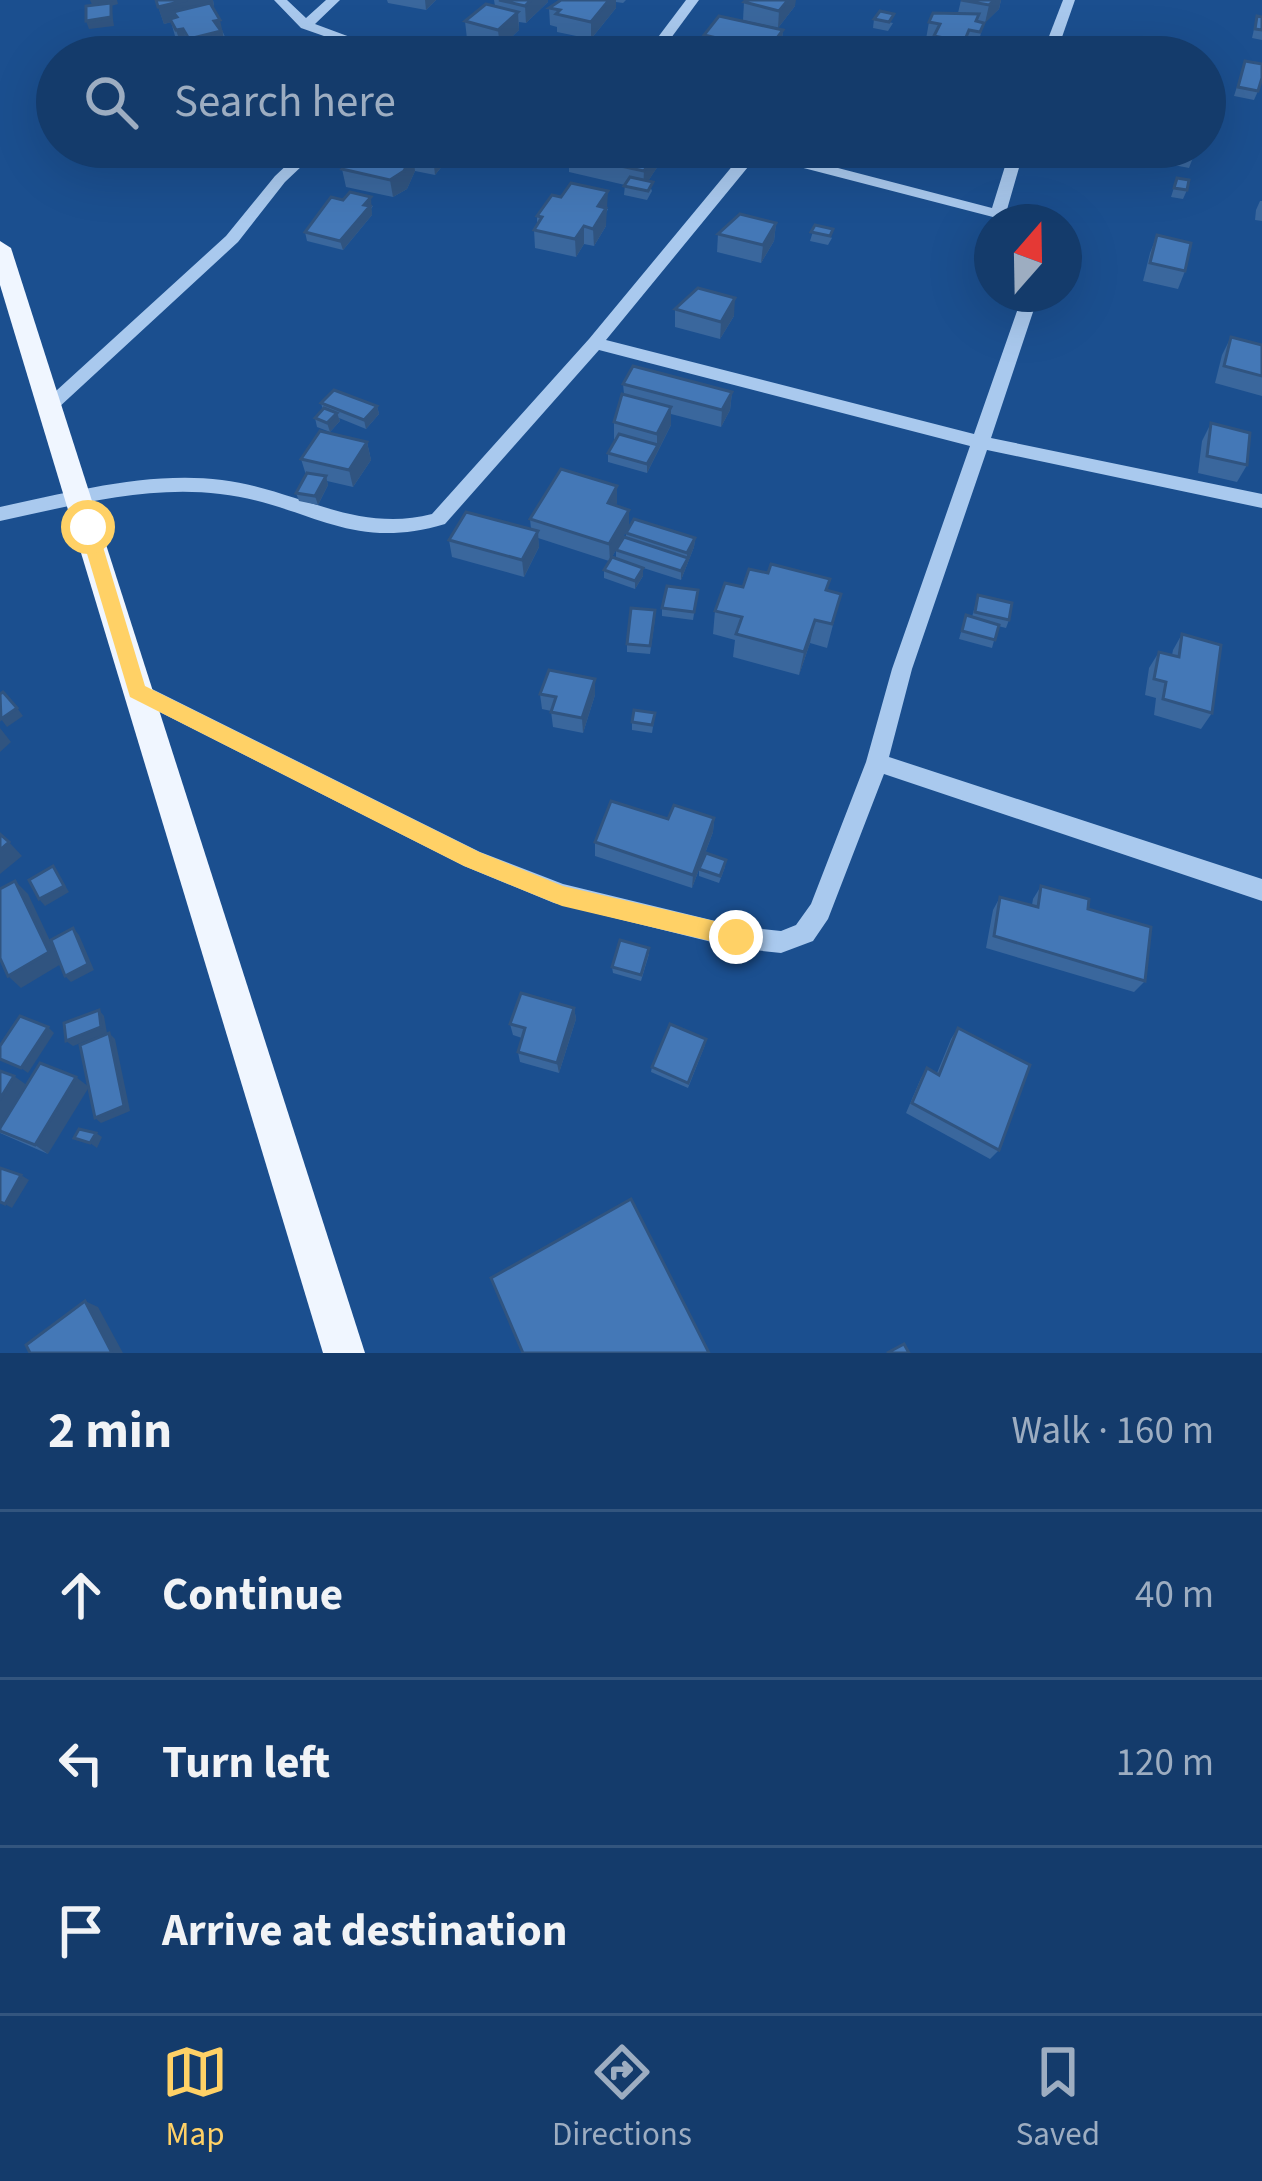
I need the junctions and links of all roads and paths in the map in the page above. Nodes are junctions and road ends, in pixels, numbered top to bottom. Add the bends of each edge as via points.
1 (280, 0) edge
2 (334, 0) edge
3 (693, 0) edge
4 (1070, 0) edge
5 (306, 25) junction
6 (338, 36) edge
7 (666, 36) edge
8 (1056, 36) edge
9 (293, 168) edge
10 (731, 168) edge
11 (817, 168) edge
12 (1014, 168) edge
13 (1007, 204) edge
14 (974, 210) edge
15 (0, 248) edge
16 (1025, 312) edge
17 (595, 343) junction
18 (50, 405) junction
19 (980, 442) junction
20 (80, 499) junction
21 (1262, 501) edge
22 (0, 514) edge
23 (137, 691) junction
24 (877, 762) junction
25 (1262, 890) edge
26 (344, 1353) edge

1 - 5 street
2 - 5 street
3 - 7 street
4 - 8 street
5 - 6 street
9 - 18 street via 232,239
10 - 17 street
11 - 14 street
12 - 13 street
15 - 18 main road
16 - 19 street
17 - 19 street
17 - 20 street via 438,519 416,528 334,521 224,488 180,485
18 - 20 main road
19 - 21 street
19 - 24 street
20 - 22 street
20 - 23 main road
23 - 24 street via 562,896 781,943 804,933 820,911
23 - 26 main road
24 - 25 street

